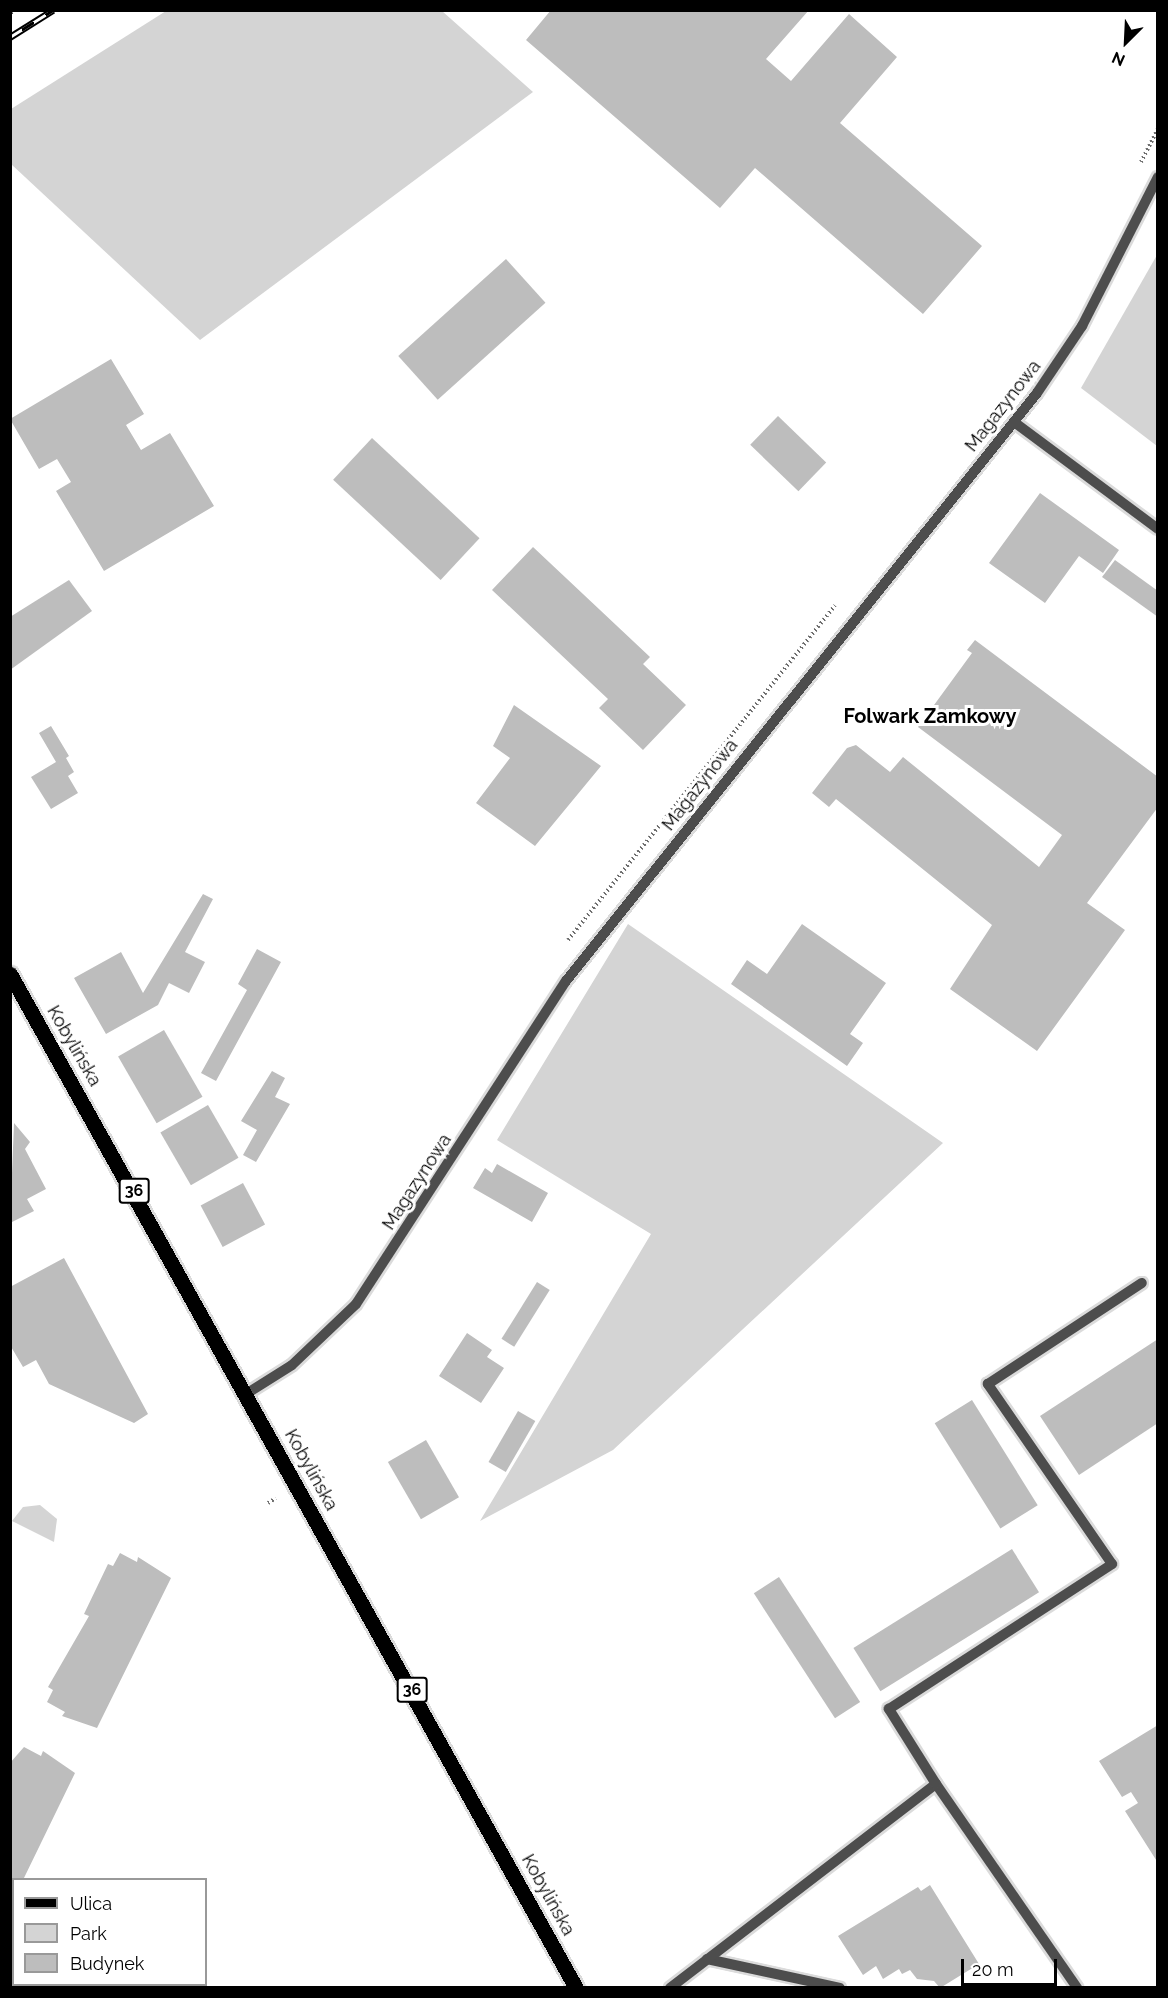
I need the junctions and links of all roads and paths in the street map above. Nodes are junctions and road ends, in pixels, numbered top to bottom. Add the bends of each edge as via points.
1 (1158, 177) edge
2 (1014, 422) junction
3 (1158, 529) edge
4 (10, 974) edge
5 (15, 993) edge
6 (1142, 1283) dead end
7 (246, 1394) junction
8 (936, 1784) junction
9 (707, 1959) junction
10 (576, 1988) edge
11 (670, 1988) edge
12 (840, 1988) edge
13 (1077, 1988) edge

1 - 2 street, Magazynowa via 1082,326
2 - 3 street
2 - 7 street, Magazynowa via 566,981 356,1304 292,1365
4 - 5 main road, Kobylińska / 36
5 - 7 main road, Kobylińska / 36
6 - 8 street via 987,1384 1112,1564 889,1709
7 - 10 main road, Kobylińska / 36
8 - 9 street
8 - 13 street
9 - 11 street
9 - 12 street

